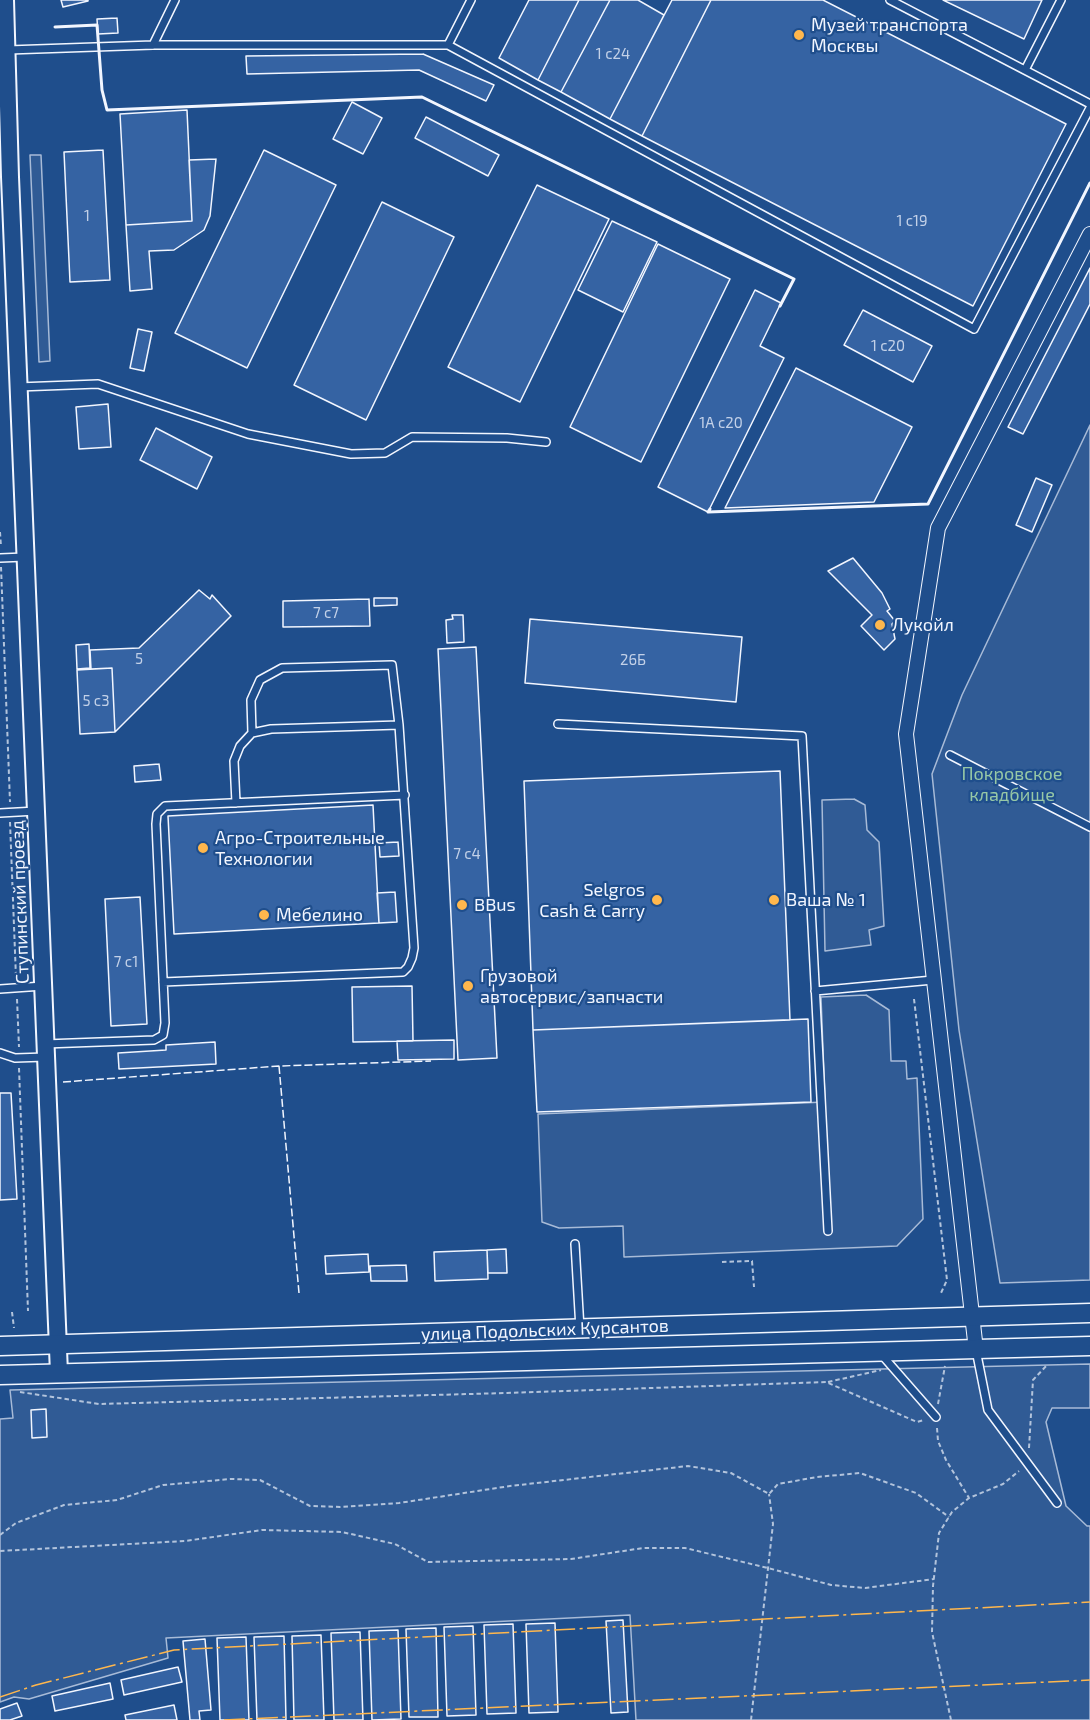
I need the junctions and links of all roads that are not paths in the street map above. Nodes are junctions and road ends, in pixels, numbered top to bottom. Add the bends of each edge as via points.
1 (5, 0) edge
2 (175, 0) edge
3 (471, 0) edge
4 (890, 0) edge
5 (1060, 0) edge
6 (153, 45) junction
7 (448, 45) junction
8 (6, 50) junction
9 (1025, 70) junction
10 (1090, 106) edge
11 (1090, 234) edge
12 (18, 387) junction
13 (546, 442) dead end
14 (25, 557) junction
15 (0, 558) edge
16 (558, 724) dead end
17 (399, 725) junction
18 (252, 733) junction
19 (950, 755) dead end
20 (405, 795) junction
21 (236, 802) junction
22 (36, 811) junction
23 (0, 813) edge
24 (1090, 827) edge
25 (933, 980) junction
26 (163, 982) junction
27 (43, 986) junction
28 (0, 989) edge
29 (815, 991) junction
30 (45, 1051) junction
31 (0, 1053) edge
32 (828, 1231) dead end
33 (575, 1244) dead end
34 (1090, 1312) edge
35 (972, 1316) junction
36 (580, 1329) junction
37 (58, 1344) junction
38 (0, 1346) edge
39 (1090, 1346) edge
40 (976, 1350) junction
41 (879, 1352) junction
42 (58, 1373) junction
43 (0, 1375) edge
44 (936, 1417) road end
45 (1057, 1503) dead end

1 - 8 street, Ступинский проезд
2 - 6 lane
3 - 7 lane
4 - 9 lane
5 - 9 lane
6 - 7 lane
6 - 8 lane
7 - 10 lane via 974,329
8 - 12 street, Ступинский проезд
9 - 10 lane
11 - 25 street via 938,528 906,734
12 - 13 lane via 98,384 248,434 351,454 385,453 412,437
12 - 14 street, Ступинский проезд
14 - 15 lane
14 - 22 street, Ступинский проезд
16 - 29 lane via 802,736
17 - 18 lane
17 - 18 lane via 392,665 282,668 260,680 251,700
17 - 20 lane
18 - 21 lane via 240,746 234,761
19 - 24 lane
20 - 21 lane
20 - 26 lane via 414,948 403,972
21 - 26 lane via 165,806 157,814
22 - 23 lane
22 - 27 street, Ступинский проезд
25 - 29 lane
25 - 35 street
26 - 30 lane via 163,1035 154,1040
27 - 28 lane
27 - 30 street, Ступинский проезд
29 - 32 lane
30 - 31 lane via 19,1058
30 - 37 street, Ступинский проезд
33 - 36 lane
34 - 35 main road, улица Подольских Курсантов
35 - 36 main road, улица Подольских Курсантов
35 - 40 street
36 - 37 main road, улица Подольских Курсантов
37 - 38 main road, улица Подольских Курсантов
37 - 42 street, Ступинский проезд
39 - 40 main road, улица Подольских Курсантов
40 - 41 main road, улица Подольских Курсантов
40 - 45 lane via 988,1410
41 - 42 main road, улица Подольских Курсантов
41 - 44 lane
42 - 43 main road, улица Подольских Курсантов

